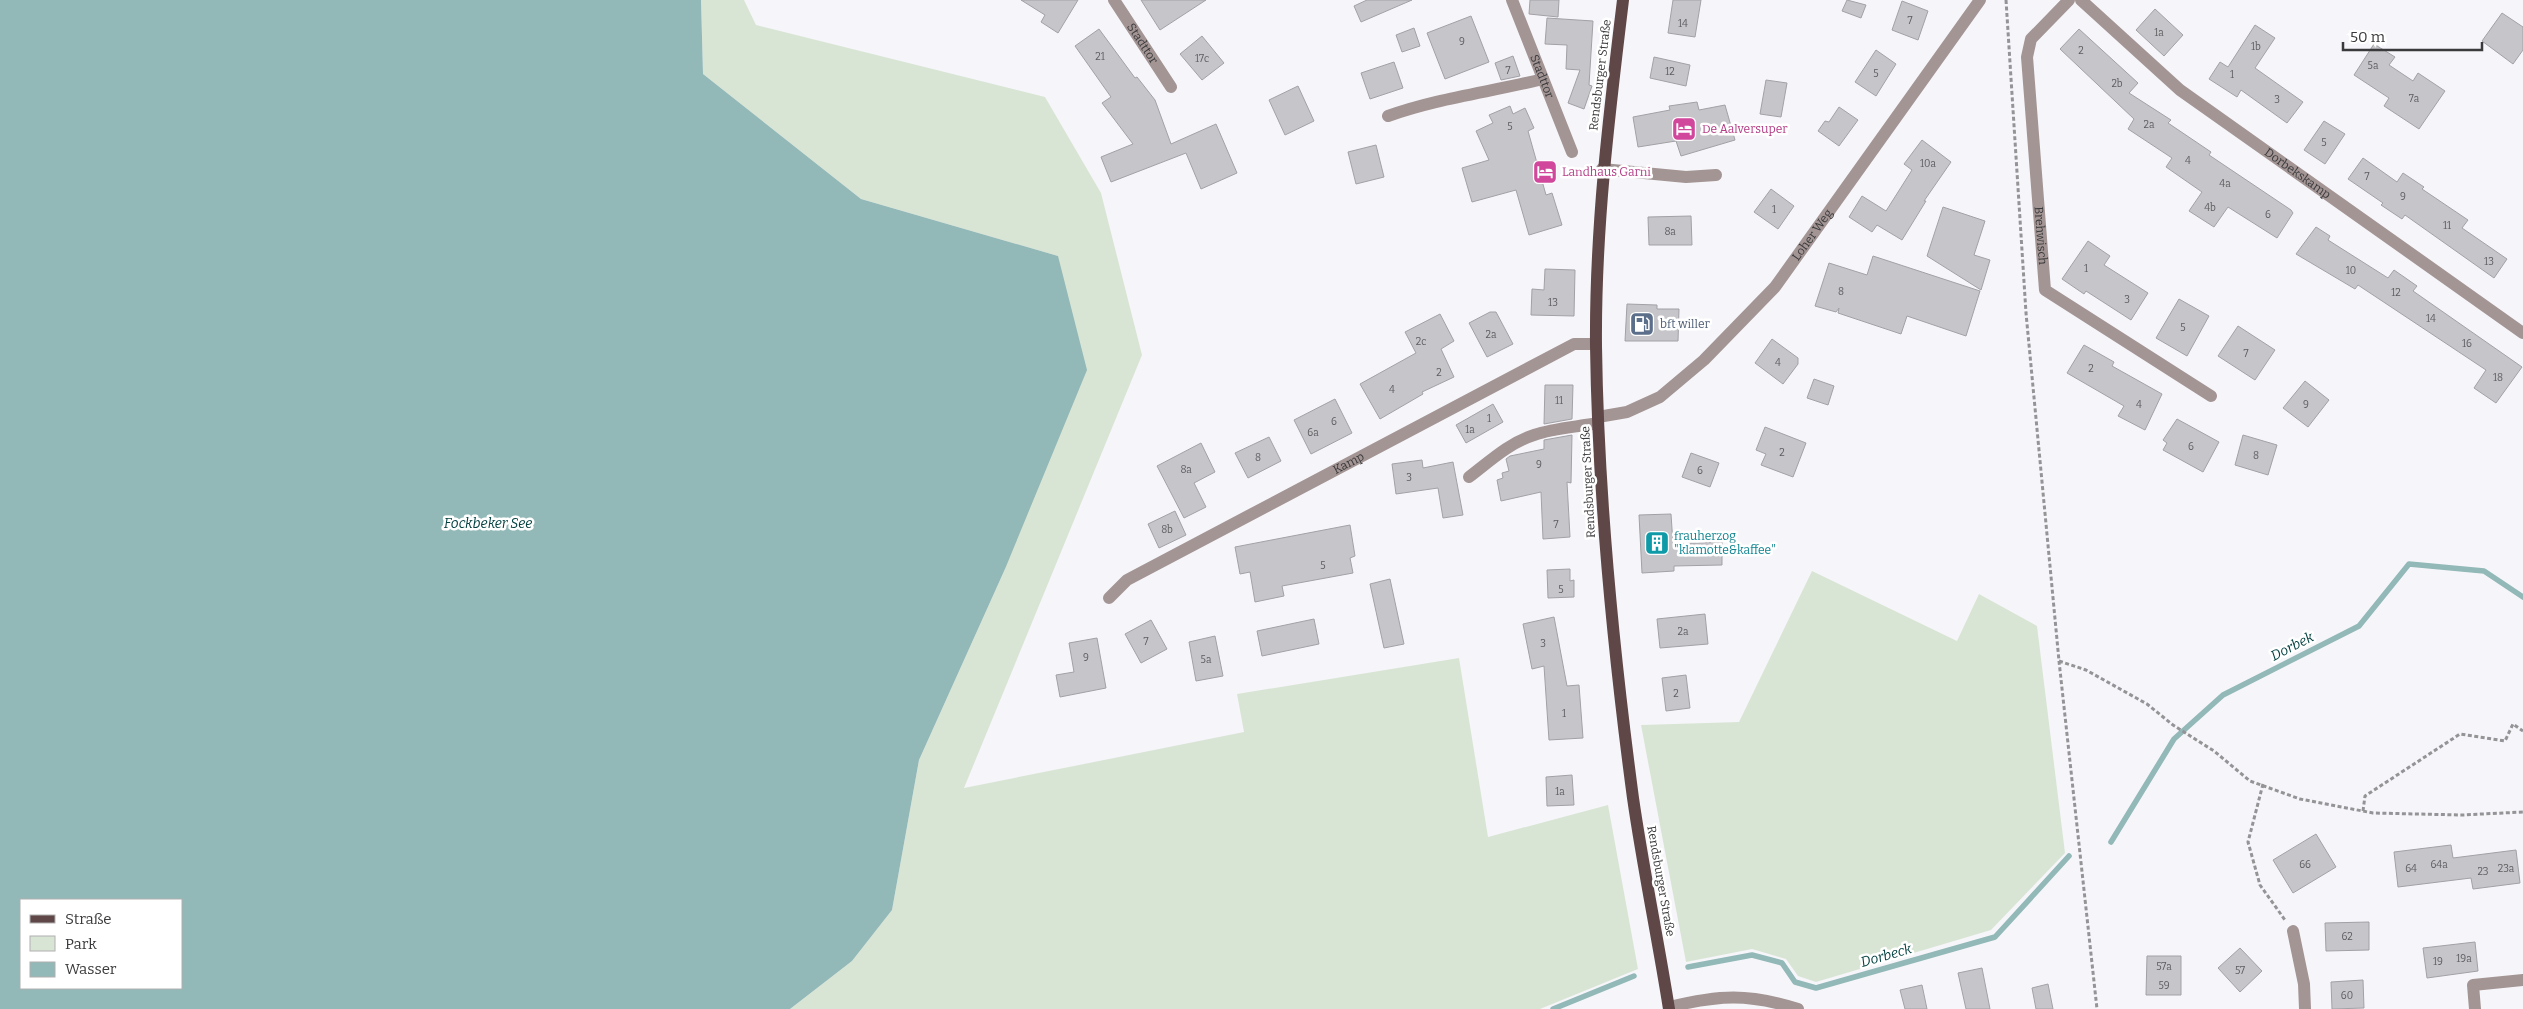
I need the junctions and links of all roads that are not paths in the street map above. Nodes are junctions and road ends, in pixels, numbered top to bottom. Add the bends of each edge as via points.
1 (1114, 0) edge
2 (1512, 0) edge
3 (1623, 0) edge
4 (1980, 0) edge
5 (2069, 0) edge
6 (2082, 0) edge
7 (1543, 79) junction
8 (1171, 87) dead end
9 (1388, 116) dead end
10 (1572, 152) dead end
11 (1602, 169) junction
12 (1716, 175) dead end
13 (2523, 332) edge
14 (1596, 344) junction
15 (2211, 396) dead end
16 (1598, 420) junction
17 (1470, 477) dead end
18 (1110, 598) dead end
19 (2293, 931) road end
20 (2523, 980) edge
21 (1669, 1008) edge
22 (1798, 1009) edge
23 (2305, 1009) edge
24 (2475, 1009) edge

1 - 8 street, Stadttor
2 - 7 street, Stadttor
3 - 11 main road, Rendsburger Straße
4 - 16 street, Loher Weg via 1775,287 1704,360 1660,397 1627,412
5 - 15 street, Brehwisch via 2031,39 2027,57 2045,290
6 - 13 street, Dorbekskamp via 2180,90
7 - 9 street via 1423,103
7 - 10 street, Stadttor
11 - 12 street via 1686,178
11 - 14 main road, Rendsburger Straße
14 - 16 main road, Rendsburger Straße
14 - 18 street, Kamp via 1574,344 1127,580
16 - 17 street, Loher Weg via 1520,440 1502,450
16 - 21 main road, Rendsburger Straße via 1602,510 1616,656 1634,800
19 - 23 street via 2304,984
20 - 24 street via 2473,985
21 - 22 street via 1712,997 1767,999

